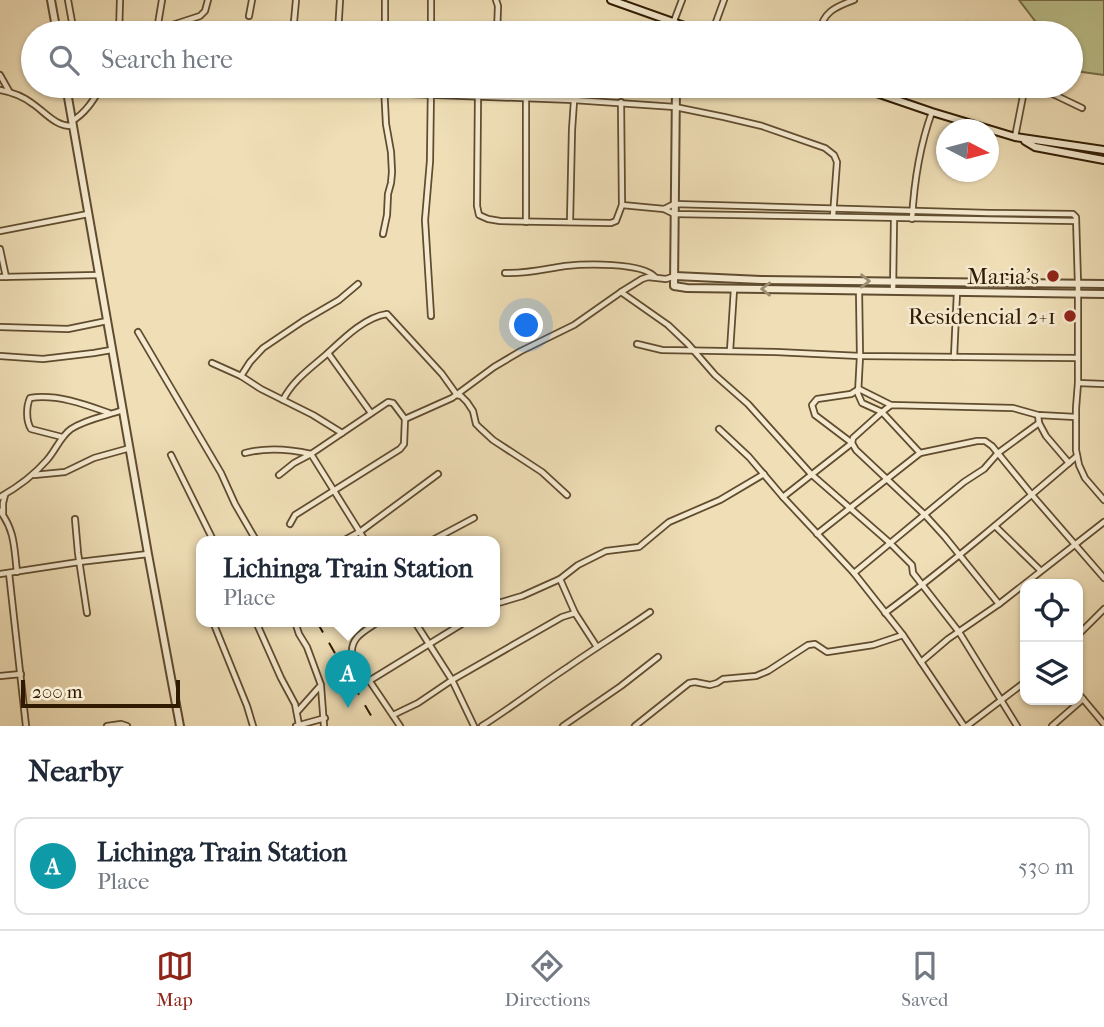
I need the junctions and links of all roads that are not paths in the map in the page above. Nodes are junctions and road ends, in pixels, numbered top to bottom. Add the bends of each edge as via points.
1 (51, 0) edge
2 (68, 0) edge
3 (120, 0) edge
4 (162, 0) edge
5 (208, 0) edge
6 (252, 0) edge
7 (296, 0) edge
8 (341, 0) edge
9 (384, 0) edge
10 (431, 0) edge
11 (496, 0) edge
12 (611, 0) edge
13 (682, 0) edge
14 (724, 0) edge
15 (854, 0) edge
16 (631, 3) edge
17 (249, 16) dead end
18 (55, 21) edge
19 (72, 21) edge
20 (119, 21) edge
21 (157, 21) edge
22 (186, 21) edge
23 (294, 21) edge
24 (339, 21) edge
25 (384, 21) edge
26 (431, 21) edge
27 (497, 21) edge
28 (672, 21) edge
29 (674, 21) edge
30 (716, 21) edge
31 (823, 21) edge
32 (0, 75) edge
33 (0, 90) edge
34 (9, 91) junction
35 (21, 97) edge
36 (23, 98) edge
37 (68, 98) edge
38 (94, 98) edge
39 (384, 98) edge
40 (431, 98) edge
41 (478, 98) edge
42 (510, 98) edge
43 (676, 98) edge
44 (891, 98) edge
45 (1023, 98) edge
46 (1061, 98) edge
47 (526, 99) junction
48 (575, 100) junction
49 (621, 102) junction
50 (676, 107) junction
51 (1082, 108) dead end
52 (932, 112) junction
53 (73, 123) junction
54 (1018, 138) junction
55 (1080, 146) junction
56 (1104, 150) edge
57 (1079, 156) junction
58 (1104, 160) edge
59 (674, 204) junction
60 (622, 205) junction
61 (834, 208) junction
62 (664, 209) junction
63 (864, 209) junction
64 (912, 211) junction
65 (88, 214) junction
66 (674, 214) junction
67 (833, 215) junction
68 (864, 217) junction
69 (894, 218) junction
70 (912, 219) junction
71 (1076, 221) junction
72 (526, 222) junction
73 (570, 222) junction
74 (0, 231) edge
75 (383, 234) dead end
76 (0, 249) edge
77 (505, 272) dead end
78 (99, 275) junction
79 (675, 276) junction
80 (3, 277) edge
81 (655, 278) junction
82 (666, 279) junction
83 (810, 281) junction
84 (894, 282) junction
85 (979, 283) junction
86 (358, 284) dead end
87 (1035, 284) junction
88 (1079, 284) junction
89 (1104, 284) edge
90 (674, 286) junction
91 (734, 289) junction
92 (810, 289) junction
93 (859, 290) junction
94 (893, 291) junction
95 (957, 291) junction
96 (621, 292) junction
97 (978, 292) junction
98 (1036, 293) junction
99 (1078, 293) junction
100 (1104, 294) edge
101 (431, 316) dead end
102 (107, 321) junction
103 (0, 327) edge
104 (138, 332) dead end
105 (637, 344) dead end
106 (111, 349) junction
107 (694, 350) junction
108 (730, 351) junction
109 (328, 353) junction
110 (0, 356) edge
111 (860, 356) junction
112 (954, 357) junction
113 (1077, 358) junction
114 (212, 363) dead end
115 (241, 376) junction
116 (1078, 383) junction
117 (1104, 384) edge
118 (859, 389) junction
119 (457, 394) junction
120 (283, 400) junction
121 (891, 405) junction
122 (123, 411) junction
123 (882, 412) junction
124 (370, 413) junction
125 (111, 414) junction
126 (1038, 415) junction
127 (1076, 417) junction
128 (405, 419) junction
129 (1039, 424) junction
130 (719, 429) dead end
131 (342, 433) junction
132 (62, 437) junction
133 (852, 443) junction
134 (130, 448) junction
135 (246, 453) dead end
136 (920, 453) junction
137 (998, 453) junction
138 (311, 454) junction
139 (171, 455) dead end
140 (1077, 456) junction
141 (1069, 463) junction
142 (438, 474) dead end
143 (764, 474) junction
144 (811, 474) junction
145 (32, 475) junction
146 (279, 475) dead end
147 (886, 478) junction
148 (334, 490) junction
149 (566, 495) dead end
150 (1032, 495) junction
151 (3, 496) edge
152 (783, 497) junction
153 (1104, 500) edge
154 (850, 508) junction
155 (1, 513) edge
156 (925, 515) junction
157 (474, 518) dead end
158 (75, 519) dead end
159 (1104, 522) edge
160 (290, 524) dead end
161 (995, 526) junction
162 (361, 531) junction
163 (817, 534) junction
164 (211, 536) edge
165 (253, 536) edge
166 (352, 536) edge
167 (363, 536) edge
168 (440, 536) edge
169 (890, 543) junction
170 (1074, 544) junction
171 (148, 554) junction
172 (960, 555) junction
173 (79, 562) junction
174 (1040, 570) junction
175 (16, 572) junction
176 (9, 573) junction
177 (853, 573) junction
178 (0, 574) edge
179 (1104, 578) edge
180 (560, 579) junction
181 (922, 585) junction
182 (500, 603) edge
183 (999, 604) junction
184 (1104, 608) edge
185 (650, 612) dead end
186 (87, 613) dead end
187 (575, 613) junction
188 (885, 613) junction
189 (215, 627) edge
190 (258, 627) edge
191 (297, 627) edge
192 (371, 627) edge
193 (418, 627) edge
194 (456, 627) edge
195 (1083, 630) edge
196 (959, 632) junction
197 (903, 635) junction
198 (429, 644) junction
199 (597, 647) junction
200 (659, 657) dead end
201 (921, 662) junction
202 (21, 674) junction
203 (0, 676) edge
204 (452, 680) junction
205 (369, 681) junction
206 (321, 685) junction
207 (1020, 686) edge
208 (1083, 699) edge
209 (1003, 701) junction
210 (1076, 705) edge
211 (297, 712) junction
212 (393, 715) junction
213 (325, 718) junction
214 (1104, 724) edge
215 (26, 726) edge
216 (107, 726) edge
217 (127, 726) edge
218 (180, 726) edge
219 (253, 726) edge
220 (297, 726) edge
221 (324, 726) edge
222 (400, 726) edge
223 (474, 726) edge
224 (482, 726) edge
225 (563, 726) edge
226 (635, 726) edge
227 (966, 726) edge
228 (1017, 726) edge
229 (1052, 726) edge

1 - 18 street
2 - 19 street
3 - 20 street
4 - 21 street
5 - 22 street via 200,16
6 - 17 street
7 - 23 street
8 - 24 street
9 - 25 street
10 - 26 street
11 - 27 street
12 - 16 street
13 - 29 street
14 - 30 street
15 - 31 street via 836,7
16 - 28 street
32 - 34 street
33 - 34 street
34 - 35 street
36 - 53 street via 66,126
37 - 53 street
38 - 53 street
39 - 75 street via 392,172
40 - 101 street via 425,219
41 - 72 street via 479,215
42 - 47 street
43 - 50 street
44 - 52 street
45 - 54 street
46 - 51 street
47 - 48 street
47 - 72 street
48 - 49 street
48 - 73 street
49 - 50 street
49 - 60 street
50 - 59 street
50 - 61 street via 762,126 825,148 837,162
52 - 54 street
52 - 64 street via 919,158
53 - 65 street
54 - 55 street
54 - 57 street via 1035,147
55 - 56 street
55 - 57 street
57 - 58 street
59 - 61 street
59 - 62 street
59 - 66 street
60 - 62 street
60 - 73 street via 611,223
61 - 63 street
61 - 67 street
62 - 66 street
63 - 64 street
63 - 68 street
64 - 70 street
64 - 71 street via 1068,214 1075,215
65 - 74 street
65 - 78 street
66 - 67 street
66 - 79 street
67 - 68 street
68 - 69 street
69 - 70 street
69 - 84 street
70 - 71 street
71 - 88 street
72 - 73 street
76 - 80 street
77 - 81 street via 613,265 648,271
78 - 80 street
78 - 102 street
79 - 82 street
79 - 83 street
79 - 90 street
81 - 82 street
81 - 96 street via 642,279
82 - 90 street
83 -> 84 street
83 - 92 street
84 - 85 street
84 - 94 street
85 - 87 street
85 - 97 street
86 - 115 street via 263,348
87 - 88 street
87 - 98 street
88 - 89 street
88 - 99 street
90 - 91 street
92 -> 91 street
91 - 108 street
92 - 93 street
93 - 94 street
93 - 111 street
94 - 95 street
95 - 97 street
95 - 112 street
96 - 107 street
96 - 119 street
97 - 98 street
98 - 99 street
99 - 100 street
99 - 113 street
102 - 103 street via 68,329
102 - 106 street
104 - 165 street via 222,473
105 - 107 street
106 - 110 street via 43,359
106 - 122 street
107 - 108 street
107 - 144 street
108 - 111 street
109 - 119 street via 359,327 387,314
109 - 120 street via 288,389
109 - 124 street
111 - 112 street
111 - 118 street
112 - 113 street
113 - 116 street
114 - 115 street
115 - 120 street
116 - 117 street
116 - 127 street
118 - 121 street
118 - 123 street via 862,403
118 - 133 street via 817,399 812,405 815,415
119 - 128 street
119 - 149 street via 473,411 480,428
120 - 131 street
121 - 123 street
121 - 126 street via 1013,408
122 - 125 street
122 - 134 street
123 - 133 street
123 - 136 street
124 - 128 street via 391,402
124 - 131 street
125 - 132 street via 86,421
125 - 132 street via 61,398 30,398 31,429
126 - 127 street
126 - 129 street
127 - 140 street
128 - 148 street via 400,449
129 - 137 street
129 - 141 street
130 - 143 street
131 - 138 street
132 - 145 street
133 - 144 street
133 - 147 street
134 - 145 street via 65,472
134 - 171 street
135 - 138 street via 284,449
136 - 137 street via 985,441
136 - 147 street
137 - 150 street
137 - 156 street
138 - 146 street
138 - 148 street
139 - 164 street
140 - 141 street
140 - 153 street via 1085,478
141 - 150 street
142 - 162 street
143 - 152 street
143 - 180 street via 669,522 639,547 606,551
144 - 152 street
144 - 154 street
145 - 151 street
147 - 154 street
147 - 156 street
148 - 160 street via 295,515
148 - 162 street
150 - 161 street
150 - 170 street
151 - 155 street
152 - 163 street
154 - 163 street
154 - 169 street
155 - 175 street via 12,531
156 - 169 street
156 - 172 street
157 - 168 street
158 - 173 street
159 - 170 street
161 - 172 street
161 - 174 street
162 - 166 street
162 - 167 street
163 - 177 street
169 - 177 street
169 - 181 street via 912,565
170 - 174 street
170 - 179 street
171 - 173 street
171 - 218 street
172 - 181 street
172 - 183 street
173 - 175 street
173 - 186 street
174 - 183 street
175 - 176 street
176 - 178 street
176 - 202 street
177 - 188 street
180 - 182 street
180 - 187 street
181 - 188 street
181 - 196 street
183 - 196 street
184 - 195 street
185 - 199 street
187 - 199 street
187 - 204 street
188 - 197 street
189 - 219 street
190 - 211 street
191 - 206 street
192 - 205 street via 351,647
193 - 198 street
194 - 198 street
196 - 201 street
196 - 209 street
197 - 201 street
197 - 226 street via 827,652 816,644 807,645 756,676 710,685 689,683
198 - 204 street
198 - 205 street
199 - 224 street
200 - 225 street
201 - 227 street
202 - 203 street
202 - 215 street
204 - 212 street
204 - 223 street
205 - 212 street
206 - 211 street
206 - 213 street
207 - 209 street
208 - 214 street
209 - 227 street
209 - 228 street
210 - 229 street
211 - 220 street
212 - 222 street
213 - 220 street
213 - 221 street
216 - 217 street

